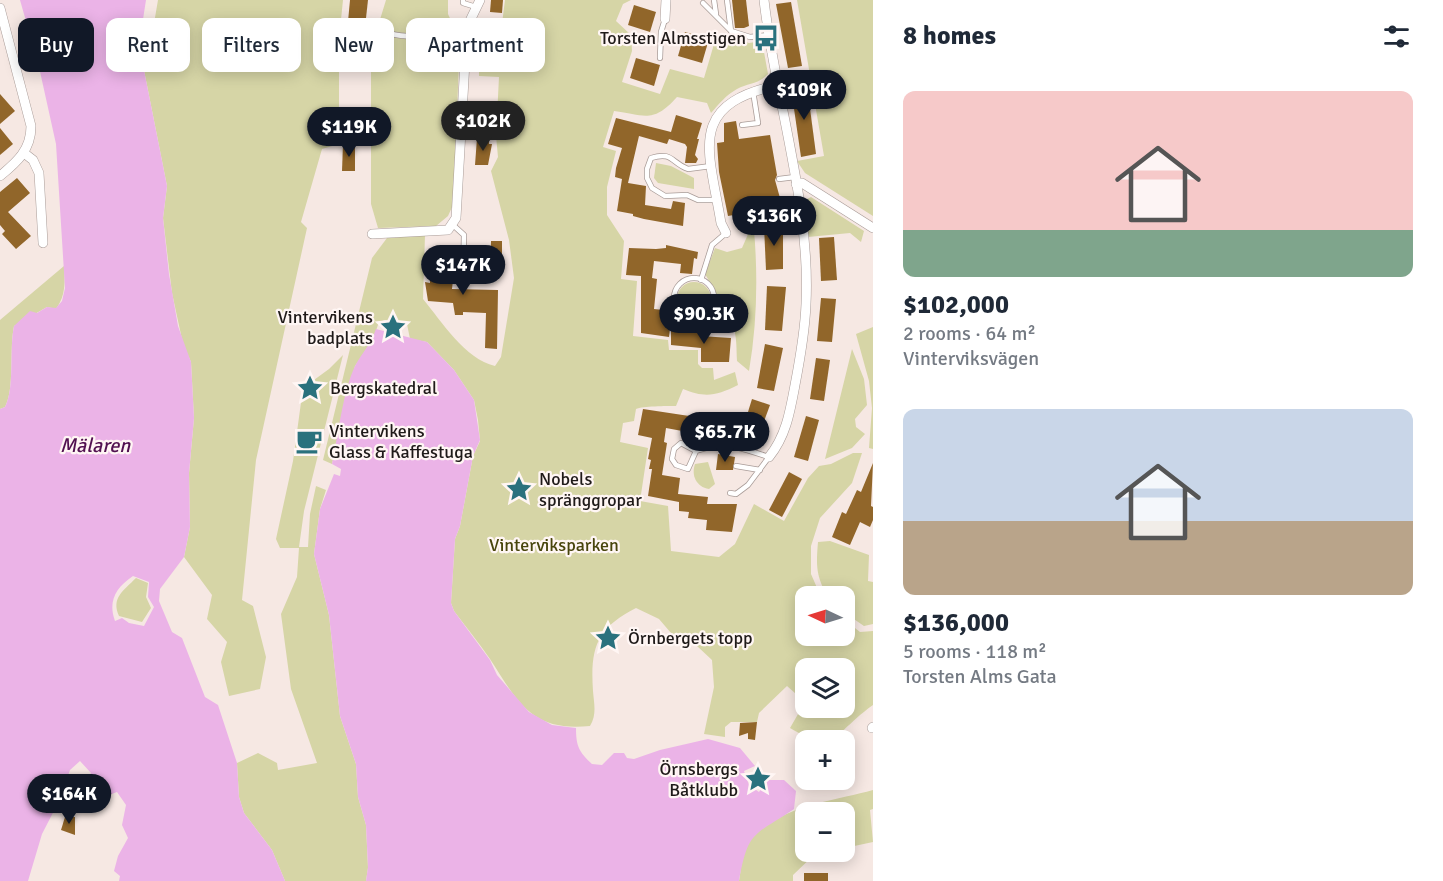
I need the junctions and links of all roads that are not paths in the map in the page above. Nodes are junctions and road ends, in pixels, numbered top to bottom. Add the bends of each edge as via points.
1 (463, 0) edge
2 (666, 0) edge
3 (714, 0) edge
4 (727, 0) edge
5 (764, 0) edge
6 (703, 3) dead end
7 (479, 4) edge
8 (0, 9) edge
9 (716, 14) junction
10 (472, 18) edge
11 (665, 19) joint
12 (731, 31) junction
13 (769, 34) junction
14 (660, 58) dead end
15 (464, 72) edge
16 (778, 85) junction
17 (753, 91) junction
18 (742, 125) dead end
19 (24, 153) junction
20 (711, 166) junction
21 (0, 176) edge
22 (779, 179) dead end
23 (796, 180) junction
24 (718, 200) junction
25 (452, 224) junction
26 (873, 228) edge
27 (726, 233) joint
28 (372, 234) dead end
29 (43, 243) dead end
30 (463, 278) dead end
31 (702, 280) junction
32 (696, 451) junction
33 (768, 457) junction
34 (736, 466) dead end
35 (760, 470) junction
36 (730, 493) dead end

1 - 7 lane
2 - 11 street
3 - 9 lane
4 - 12 lane
5 - 13 street
6 - 9 lane
7 - 10 street
8 - 19 street via 31,126 31,140
9 - 12 lane
11 - 14 lane
12 - 13 lane via 750,38
13 - 16 street
15 - 25 street via 456,218
16 - 17 street
16 - 23 street
17 - 18 lane via 758,123
17 - 20 street via 728,104 715,119 709,137
19 - 21 street
19 - 29 street via 39,173
20 - 24 street
20 - 24 lane via 688,169 662,155 651,158 647,178 652,188 665,195
22 - 23 lane
23 - 26 street
23 - 33 street via 806,266 806,304 792,405 782,441
24 - 27 street
25 - 28 street via 448,230
25 - 30 lane via 464,235
27 - 31 lane via 712,245
31 - 31 lane via 688,279 678,287 674,299 684,316 703,316 712,306 712,291
32 - 32 lane via 684,443 678,444 672,459 688,469
32 - 33 lane via 715,444 730,445
33 - 35 lane
34 - 35 lane
35 - 36 lane via 736,494

